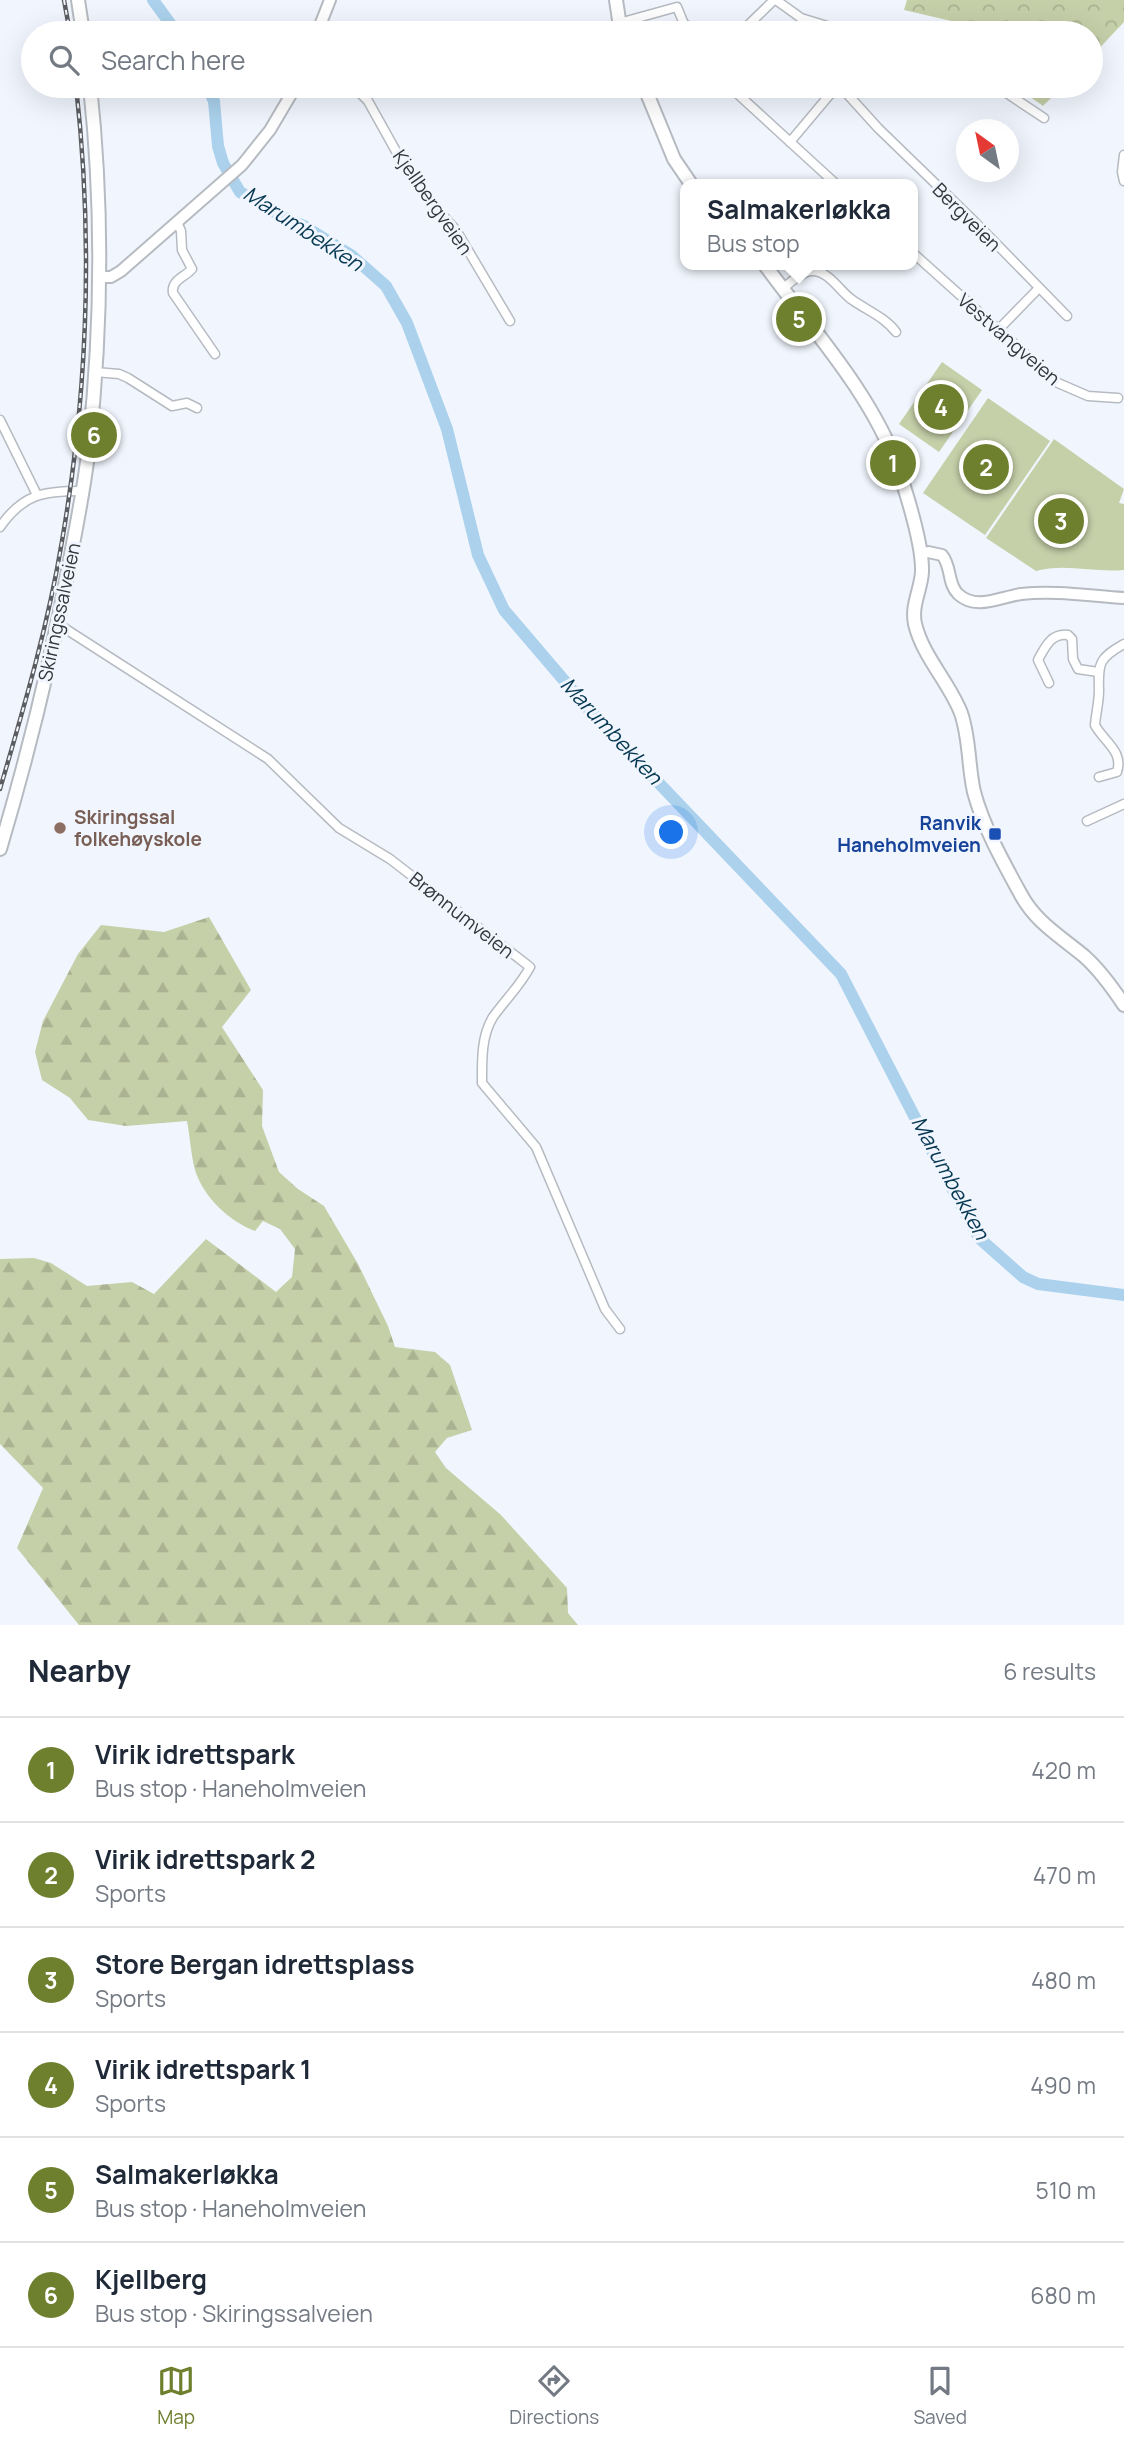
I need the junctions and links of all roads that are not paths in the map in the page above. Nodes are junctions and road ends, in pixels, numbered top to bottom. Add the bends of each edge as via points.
1 (78, 0) edge
2 (330, 0) edge
3 (616, 0) edge
4 (775, 0) edge
5 (81, 21) edge
6 (322, 21) edge
7 (619, 21) edge
8 (639, 21) edge
9 (683, 21) edge
10 (753, 21) edge
11 (810, 21) edge
12 (91, 98) edge
13 (289, 98) edge
14 (365, 98) edge
15 (649, 98) edge
16 (742, 98) edge
17 (828, 98) edge
18 (849, 98) edge
19 (1014, 98) edge
20 (1044, 118) dead end
21 (790, 142) junction
22 (1124, 155) edge
23 (1123, 175) edge
24 (688, 179) edge
25 (831, 179) edge
26 (177, 222) junction
27 (918, 258) edge
28 (769, 270) edge
29 (100, 277) junction
30 (782, 289) junction
31 (1038, 289) junction
32 (1067, 317) dead end
33 (510, 321) dead end
34 (998, 330) junction
35 (896, 332) dead end
36 (215, 354) dead end
37 (95, 372) junction
38 (1118, 398) dead end
39 (197, 408) dead end
40 (0, 419) edge
41 (82, 491) junction
42 (37, 495) junction
43 (0, 527) edge
44 (920, 554) junction
45 (1124, 598) edge
46 (58, 624) junction
47 (1124, 644) edge
48 (1098, 672) junction
49 (1049, 683) dead end
50 (1099, 777) dead end
51 (1124, 804) edge
52 (1087, 821) dead end
53 (0, 849) edge
54 (1124, 1005) edge
55 (620, 1329) dead end

1 - 5 main road
2 - 6 street
3 - 7 main road
4 - 10 street
4 - 11 street
8 - 9 street via 677,7
12 - 29 main road, Skiringssalveien
13 - 26 street via 270,130 230,176
14 - 33 street, Kjellbergveien via 425,196 456,230
15 - 24 main road via 674,159
16 - 21 street
17 - 21 street
18 - 31 street, Bergveien
19 - 20 street
21 - 25 street
22 - 23 street
26 - 29 street via 121,271
26 - 36 street via 182,250 192,269 176,282 173,293
27 - 34 street, Vestvangveien
28 - 30 main road
29 - 37 main road, Skiringssalveien
30 - 35 street via 808,271 817,272
30 - 44 main road via 882,431 901,478
31 - 32 street, Bergveien
31 - 34 street
34 - 38 street, Vestvangveien via 1069,390
37 - 39 street via 119,374 166,404 187,403
37 - 41 main road, Skiringssalveien
40 - 42 street
41 - 42 street
41 - 46 main road, Skiringssalveien
42 - 43 street via 18,506
44 - 45 street via 942,555 954,589 970,601 1037,593
44 - 54 main road via 915,625 923,648 961,713 981,811 1027,905 1047,928 1095,966
46 - 53 main road, Skiringssalveien
46 - 55 street, Brønnumveien via 268,759 339,828 390,859 530,967 492,1019 483,1052 482,1083 536,1147 605,1309
47 - 48 street via 1105,657
48 - 49 street via 1079,669 1073,659 1072,639 1059,634 1038,660
48 - 50 street via 1095,725 1121,759 1117,772
51 - 52 street

